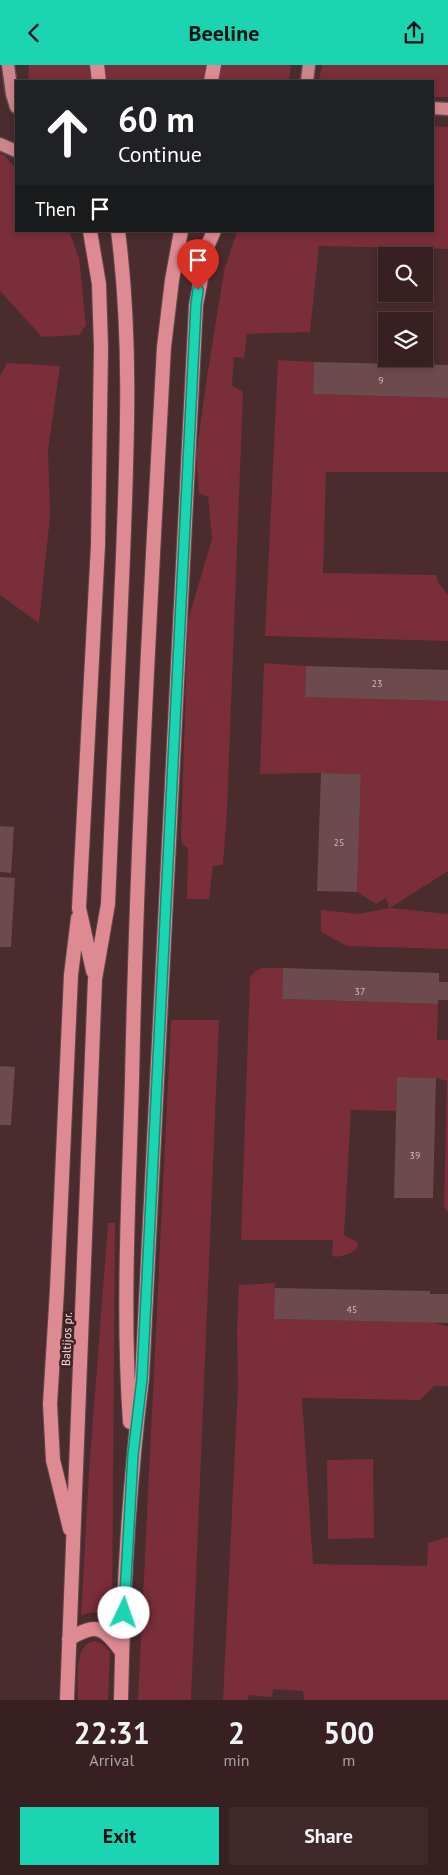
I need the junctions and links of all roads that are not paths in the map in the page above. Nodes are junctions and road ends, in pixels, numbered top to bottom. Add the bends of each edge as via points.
1 (8, 65) edge
2 (97, 65) edge
3 (214, 65) edge
4 (309, 65) edge
5 (99, 80) edge
6 (211, 80) edge
7 (307, 80) edge
8 (15, 104) edge
9 (434, 108) edge
10 (448, 109) edge
11 (0, 144) edge
12 (15, 151) edge
13 (90, 232) edge
14 (118, 232) edge
15 (181, 232) edge
16 (214, 232) edge
17 (79, 907) junction
18 (95, 979) junction
19 (133, 1455) junction
20 (74, 1544) junction
21 (69, 1639) junction
22 (122, 1652) junction
23 (67, 1700) edge
24 (121, 1700) edge

1 - 8 main road
2 - 5 highway
3 - 6 highway
4 - 7 main road
9 - 10 main road
11 - 12 main road
13 - 17 highway via 99,284 101,348 98,545
14 - 18 highway via 128,357 128,438 108,904
15 - 19 highway via 164,347 135,907 127,1285 127,1373
16 - 19 highway via 207,247 196,305 142,1379
17 - 18 highway
17 - 20 highway via 71,975 50,1405 53,1460
18 - 20 highway, Baltijos pr.
19 - 22 highway
20 - 21 highway, Baltijos pr.
21 - 22 highway via 95,1628 109,1634
21 - 23 highway, Baltijos pr.
22 - 24 highway

